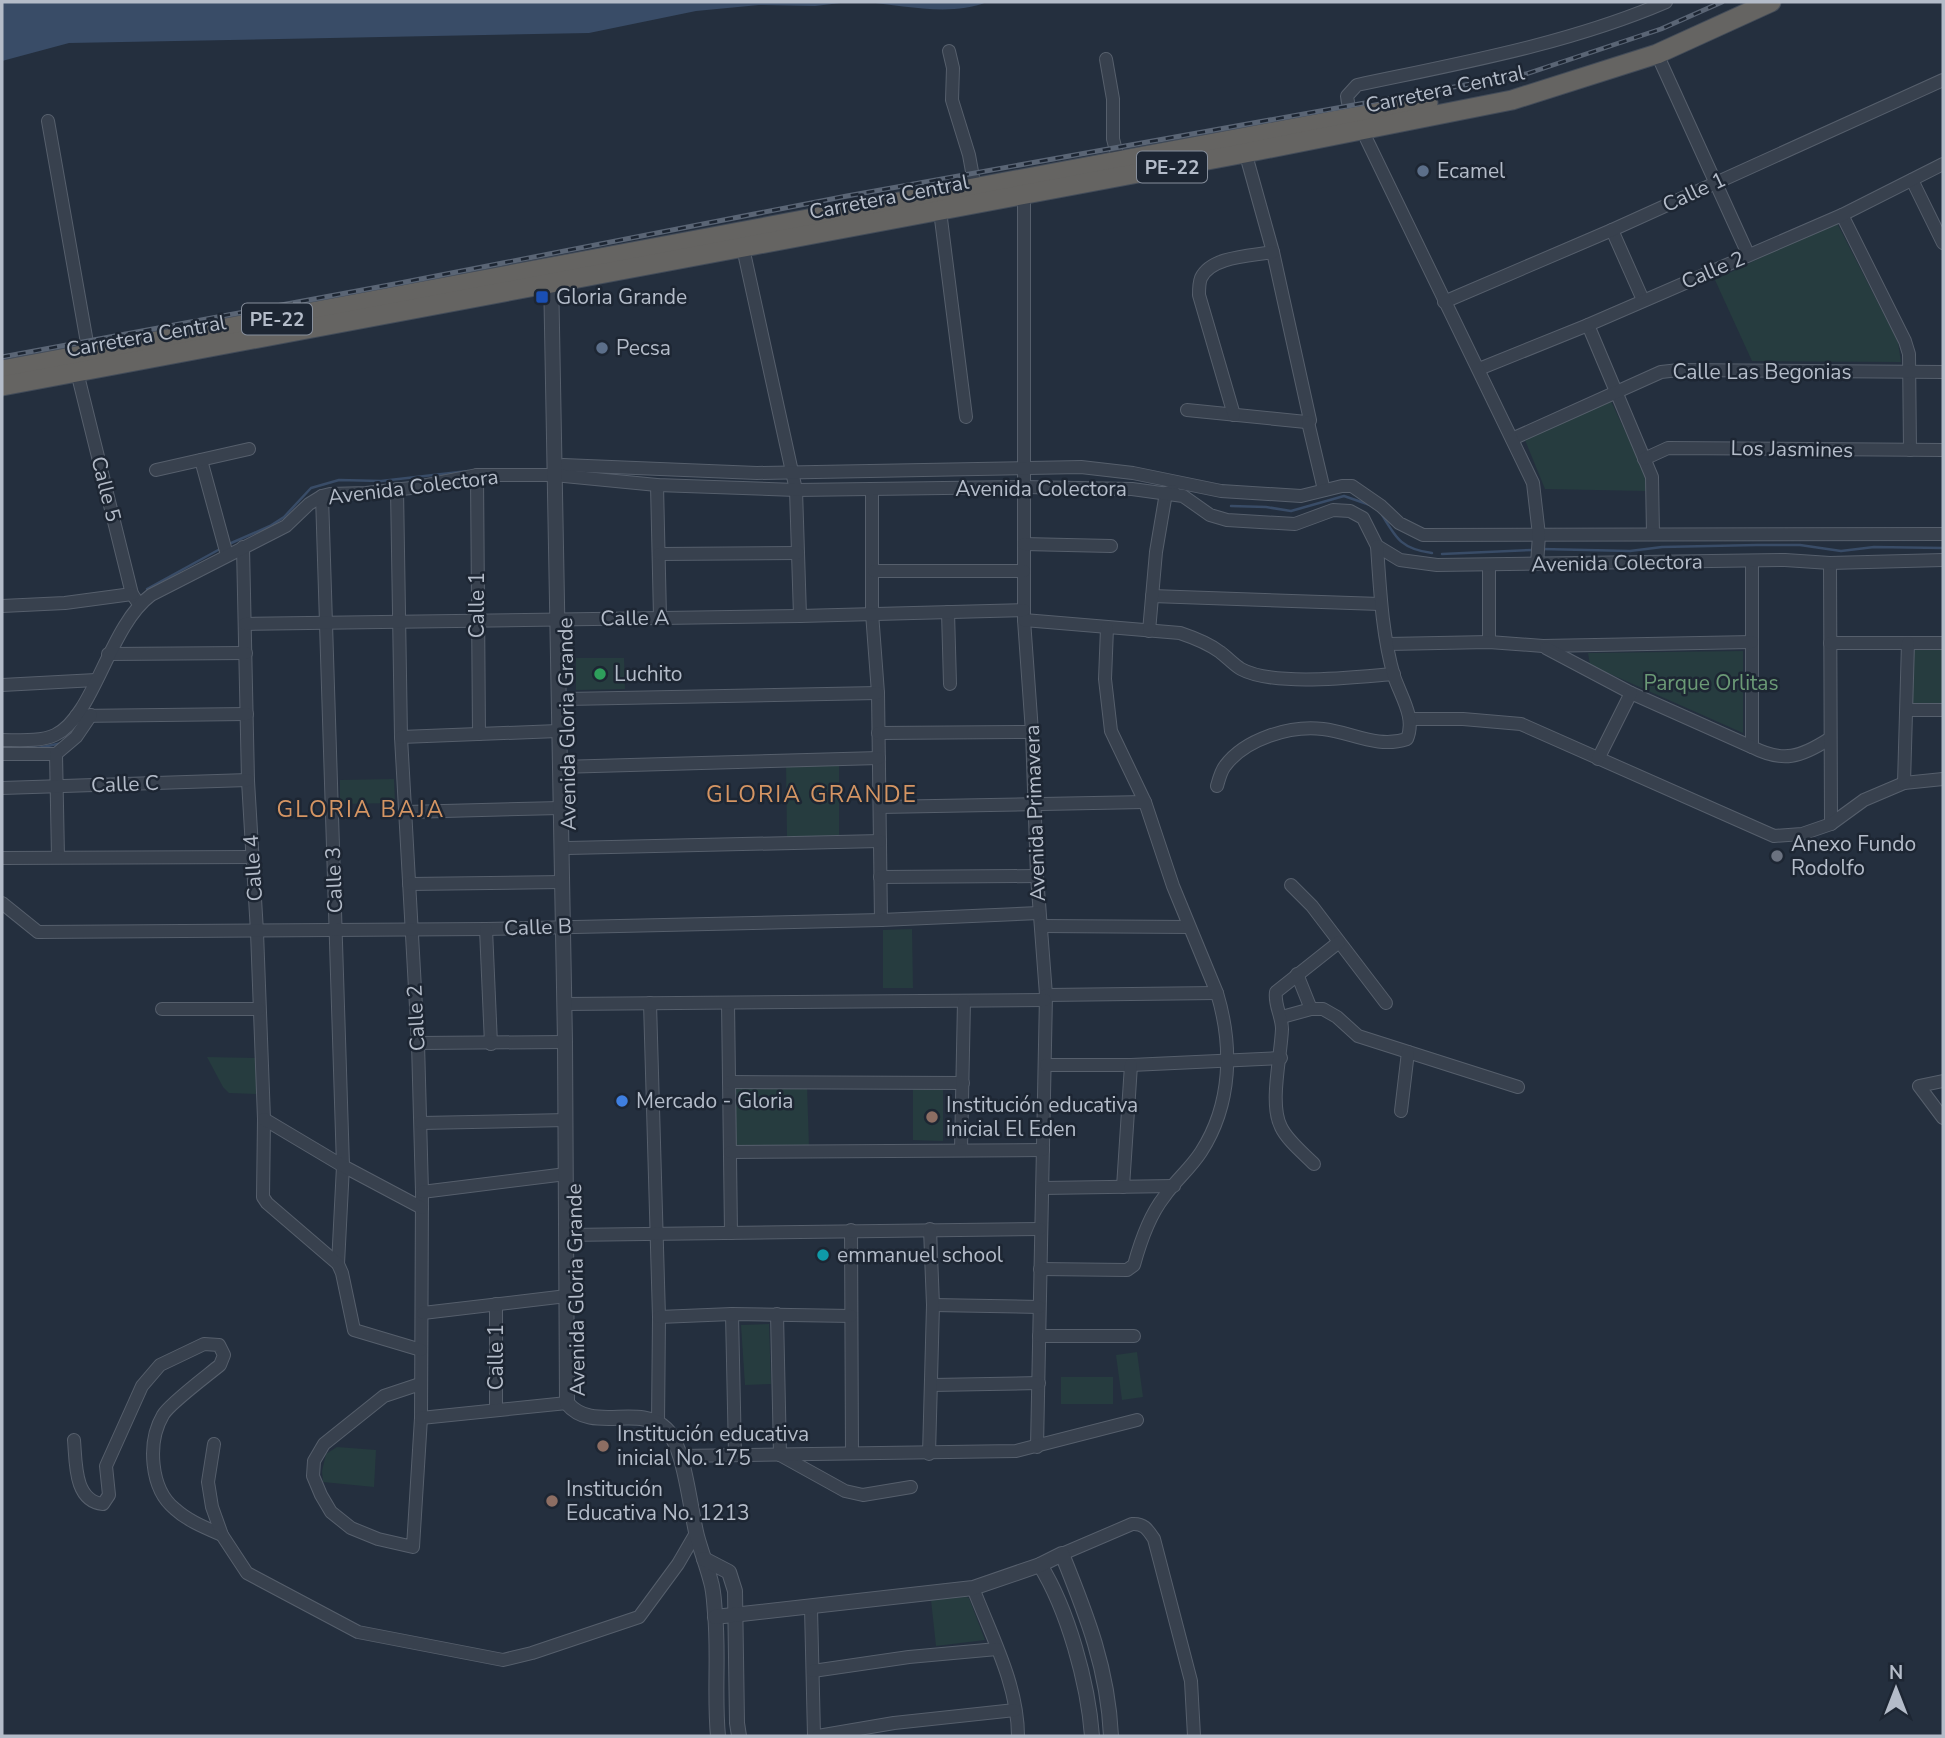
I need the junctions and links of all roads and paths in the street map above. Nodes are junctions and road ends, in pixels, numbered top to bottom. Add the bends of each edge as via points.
1 (1666, 2) edge
2 (1742, 2) edge
3 (1771, 2) edge
4 (949, 51) dead end
5 (1646, 52) junction
6 (1106, 59) dead end
7 (1943, 80) edge
8 (48, 121) dead end
9 (1358, 124) junction
10 (1243, 146) junction
11 (1119, 162) junction
12 (1943, 164) edge
13 (1912, 180) junction
14 (1715, 182) junction
15 (1024, 187) junction
16 (975, 188) junction
17 (940, 211) junction
18 (1842, 215) junction
19 (1612, 230) junction
20 (1943, 243) edge
21 (743, 248) junction
22 (1273, 252) junction
23 (1748, 254) junction
24 (555, 275) junction
25 (1643, 300) junction
26 (1444, 302) junction
27 (1588, 325) junction
28 (89, 354) junction
29 (1479, 369) junction
30 (2, 370) edge
31 (77, 372) junction
32 (1910, 372) junction
33 (1943, 372) edge
34 (2, 386) edge
35 (1616, 393) junction
36 (1187, 410) dead end
37 (1234, 415) junction
38 (966, 417) dead end
39 (1308, 422) junction
40 (1512, 439) junction
41 (249, 449) dead end
42 (1910, 450) junction
43 (1943, 450) edge
44 (1644, 459) junction
45 (201, 460) junction
46 (1024, 469) junction
47 (156, 470) dead end
48 (792, 471) junction
49 (560, 472) junction
50 (477, 475) junction
51 (1193, 484) junction
52 (657, 485) junction
53 (1024, 487) junction
54 (397, 489) junction
55 (872, 489) junction
56 (796, 490) junction
57 (1324, 490) junction
58 (1166, 493) junction
59 (322, 496) junction
60 (1653, 534) junction
61 (1943, 534) edge
62 (1539, 535) junction
63 (1024, 544) junction
64 (1111, 546) dead end
65 (1377, 546) junction
66 (243, 547) junction
67 (659, 554) junction
68 (797, 554) junction
69 (228, 555) junction
70 (1752, 561) junction
71 (1943, 561) edge
72 (1830, 563) junction
73 (1537, 564) junction
74 (1489, 565) junction
75 (1024, 570) junction
76 (874, 571) junction
77 (1152, 596) junction
78 (135, 599) junction
79 (1380, 604) junction
80 (2, 606) edge
81 (948, 612) junction
82 (872, 613) junction
83 (1024, 615) junction
84 (800, 616) junction
85 (660, 617) junction
86 (562, 618) junction
87 (478, 621) junction
88 (398, 622) junction
89 (245, 624) junction
90 (326, 624) junction
91 (1107, 628) junction
92 (1149, 631) junction
93 (1489, 642) junction
94 (1752, 642) junction
95 (1830, 643) junction
96 (1908, 643) junction
97 (1943, 643) edge
98 (1388, 645) junction
99 (1543, 646) junction
100 (246, 653) junction
101 (108, 654) junction
102 (1394, 674) junction
103 (96, 680) junction
104 (950, 684) dead end
105 (2, 685) edge
106 (878, 693) junction
107 (1630, 693) junction
108 (566, 699) junction
109 (1908, 710) junction
110 (1943, 710) edge
111 (247, 714) junction
112 (91, 715) junction
113 (76, 716) junction
114 (1410, 719) junction
115 (558, 732) junction
116 (1032, 732) junction
117 (878, 733) junction
118 (478, 734) junction
119 (401, 737) junction
120 (1829, 739) junction
121 (2, 740) edge
122 (1752, 747) junction
123 (2, 754) edge
124 (56, 754) junction
125 (879, 758) junction
126 (1598, 759) junction
127 (563, 767) junction
128 (1943, 779) edge
129 (248, 780) junction
130 (1904, 783) junction
131 (56, 786) junction
132 (1217, 786) dead end
133 (2, 788) edge
134 (1145, 802) junction
135 (1035, 805) junction
136 (880, 807) junction
137 (560, 808) junction
138 (406, 812) junction
139 (1831, 824) junction
140 (880, 841) junction
141 (568, 848) junction
142 (58, 857) junction
143 (252, 857) junction
144 (2, 858) edge
145 (1037, 876) junction
146 (880, 877) junction
147 (562, 882) junction
148 (409, 884) junction
149 (1291, 885) dead end
150 (2, 903) edge
151 (1040, 919) junction
152 (881, 920) junction
153 (566, 926) junction
154 (1189, 927) junction
155 (486, 929) junction
156 (336, 930) junction
157 (411, 930) junction
158 (257, 932) junction
159 (1339, 942) junction
160 (1297, 974) junction
161 (1217, 993) junction
162 (1045, 998) junction
163 (964, 1001) junction
164 (650, 1003) junction
165 (727, 1003) junction
166 (1386, 1003) dead end
167 (568, 1004) junction
168 (162, 1009) dead end
169 (259, 1009) junction
170 (1311, 1009) junction
171 (1282, 1017) junction
172 (565, 1042) junction
173 (418, 1044) junction
174 (491, 1044) junction
175 (1408, 1052) junction
176 (1281, 1058) junction
177 (1229, 1060) junction
178 (1046, 1065) junction
179 (1131, 1065) junction
180 (1943, 1081) edge
181 (729, 1082) junction
182 (962, 1083) junction
183 (1518, 1087) dead end
184 (1401, 1111) dead end
185 (1943, 1118) edge
186 (264, 1119) junction
187 (566, 1120) junction
188 (421, 1123) junction
189 (961, 1150) junction
190 (1043, 1150) junction
191 (730, 1152) junction
192 (1314, 1164) dead end
193 (343, 1166) junction
194 (566, 1174) junction
195 (1174, 1186) junction
196 (1124, 1187) junction
197 (1043, 1188) junction
198 (422, 1192) junction
199 (422, 1208) junction
200 (930, 1229) junction
201 (1040, 1229) junction
202 (852, 1230) junction
203 (656, 1233) junction
204 (731, 1233) junction
205 (570, 1235) junction
206 (338, 1264) junction
207 (1040, 1269) junction
208 (571, 1295) junction
209 (496, 1304) junction
210 (933, 1305) junction
211 (1039, 1307) junction
212 (423, 1313) junction
213 (732, 1314) junction
214 (777, 1314) junction
215 (851, 1316) junction
216 (659, 1317) junction
217 (1039, 1336) junction
218 (1134, 1336) dead end
219 (421, 1350) junction
220 (1039, 1383) junction
221 (420, 1384) junction
222 (932, 1385) junction
223 (567, 1403) junction
224 (496, 1410) junction
225 (579, 1414) junction
226 (421, 1419) junction
227 (1138, 1420) dead end
228 (658, 1423) junction
229 (74, 1440) dead end
230 (214, 1444) dead end
231 (1037, 1447) junction
232 (852, 1453) junction
233 (929, 1454) junction
234 (735, 1455) junction
235 (780, 1455) junction
236 (680, 1456) junction
237 (911, 1487) dead end
238 (696, 1533) junction
239 (222, 1535) junction
240 (1062, 1554) junction
241 (704, 1559) junction
242 (1040, 1565) junction
243 (973, 1588) junction
244 (811, 1608) junction
245 (737, 1616) junction
246 (715, 1618) junction
247 (997, 1649) junction
248 (813, 1671) junction
249 (1015, 1710) junction
250 (718, 1736) edge
251 (739, 1736) edge
252 (816, 1736) edge
253 (1018, 1736) edge
254 (1092, 1736) edge
255 (1111, 1736) edge
256 (1194, 1736) edge

1 - 9 street via 1520,50 1357,85 1347,96
2 - 5 highway, Carretera Central / PE-22 via 1664,38
3 - 5 highway, Carretera Central / PE-22
4 - 16 street via 952,100
5 - 9 highway, Carretera Central / PE-22
5 - 14 street
6 - 11 street
7 - 14 street, Calle 1
8 - 28 street
9 - 10 highway, Carretera Central / PE-22
9 - 26 street
10 - 11 highway, Carretera Central / PE-22
10 - 15 highway, Carretera Central / PE-22
10 - 22 street
11 - 15 highway, Carretera Central / PE-22
12 - 13 street, Calle 2
13 - 18 street, Calle 2
13 - 20 street
14 - 19 street, Calle 1
14 - 23 street
15 - 16 highway, Carretera Central / PE-22
15 - 17 highway, Carretera Central / PE-22
15 - 46 street, Avenida Primavera
16 - 24 highway, Carretera Central / PE-22
17 - 21 highway, Carretera Central / PE-22
17 - 38 street
18 - 23 street, Calle 2
18 - 32 street via 1905,341
19 - 25 street
19 - 26 street, Calle 1
21 - 24 highway, Carretera Central / PE-22
21 - 48 street
22 - 37 street via 1219,262 1200,280 1199,295
22 - 39 street via 1311,417
23 - 25 street, Calle 2
24 - 28 highway, Carretera Central / PE-22
24 - 31 highway, Carretera Central / PE-22
24 - 49 street, Avenida Gloria Grande
25 - 27 street, Calle 2
26 - 29 street
27 - 29 street, Calle 2
27 - 35 street
28 - 30 highway, Carretera Central / PE-22
29 - 40 street
31 - 34 highway, Carretera Central / PE-22
31 - 78 street, Calle 5
32 - 33 street, Calle Las Begonias
32 - 35 street, Calle Las Begonias via 1679,370 1661,372
32 - 42 street
35 - 40 street, Calle Las Begonias
35 - 44 street
36 - 37 street
37 - 39 street
39 - 57 street
40 - 62 street via 1533,483
41 - 45 street
42 - 43 street, Los Jasmines
42 - 44 street, Los Jasmines via 1668,448
44 - 60 street via 1652,477
45 - 47 street
45 - 69 street
46 - 48 street, Avenida Colectora
46 - 51 street, Avenida Colectora via 1081,467
46 - 53 street, Avenida Primavera
48 - 49 street, Avenida Colectora
48 - 56 street
49 - 50 street, Avenida Colectora
49 - 52 street, Avenida Colectora
49 - 86 street, Avenida Gloria Grande
50 - 54 street, Avenida Colectora
50 - 87 street, Calle 1
51 - 57 street, Avenida Colectora via 1221,491 1301,496
51 - 58 street
52 - 56 street, Avenida Colectora
52 - 67 street
53 - 55 street, Avenida Colectora
53 - 58 street, Avenida Colectora
53 - 63 street, Avenida Primavera
54 - 59 street, Avenida Colectora
54 - 88 street, Calle 2
55 - 56 street, Avenida Colectora
55 - 76 street
56 - 68 street
57 - 62 street, Avenida Colectora via 1352,486 1399,523 1423,535
58 - 65 street, Avenida Colectora via 1183,496 1210,515 1227,520 1295,524 1333,510 1350,511 1363,518
58 - 77 street
59 - 66 street, Avenida Colectora via 286,526
59 - 90 street, Calle 3
60 - 61 street, Avenida Colectora
60 - 62 street, Avenida Colectora
62 - 73 street
63 - 64 street
63 - 75 street, Avenida Primavera
65 - 74 street, Avenida Colectora via 1400,560
65 - 79 street
66 - 69 street, Avenida Colectora
66 - 89 street, Calle 4
67 - 68 street
67 - 85 street
68 - 84 street
69 - 78 street, Avenida Colectora
70 - 72 street, Avenida Colectora
70 - 73 street, Avenida Colectora
70 - 94 street
71 - 72 street, Avenida Colectora
72 - 95 street
73 - 74 street, Avenida Colectora
74 - 93 street
75 - 76 street
75 - 83 street, Avenida Primavera
76 - 82 street
77 - 79 street
77 - 92 street
78 - 80 street
78 - 101 street
79 - 98 street
81 - 82 street, Calle A
81 - 83 street, Calle A
81 - 104 street
82 - 84 street, Calle A
82 - 106 street
83 - 91 street, Calle A
83 - 116 street, Avenida Primavera
84 - 85 street, Calle A
85 - 86 street, Calle A
86 - 87 street, Calle A
86 - 108 street, Avenida Gloria Grande
86 - 115 street, Avenida Gloria Grande
87 - 88 street, Calle A
87 - 118 street, Calle 1
88 - 90 street, Calle A
88 - 119 street, Calle 2
89 - 90 street, Calle A
89 - 100 street, Calle 4
90 - 156 street, Calle 3
91 - 92 street, Calle A
91 - 134 street via 1105,679 1111,731
92 - 102 street, Calle A via 1198,638 1255,674 1342,678
93 - 98 street
93 - 99 street
94 - 99 street
94 - 122 street
95 - 96 street
95 - 120 street
96 - 97 street
96 - 109 street
98 - 102 street
99 - 107 street
100 - 101 street
100 - 111 street, Calle 4
101 - 103 street
102 - 114 street
103 - 105 street
103 - 113 street
106 - 108 street
106 - 117 street
107 - 122 street
107 - 126 street
108 - 127 street, Avenida Gloria Grande
109 - 110 street
109 - 130 street
111 - 112 street
111 - 129 street, Calle 4
112 - 113 street
112 - 124 street via 76,737
113 - 121 street via 55,735
114 - 126 street via 1521,724
114 - 132 street via 1406,739 1398,742 1365,741 1322,729 1262,739 1225,766
115 - 118 street
115 - 127 street, Avenida Gloria Grande
116 - 117 street
116 - 135 street, Avenida Primavera
117 - 125 street
118 - 119 street
119 - 138 street, Calle 2
120 - 122 street via 1814,749 1779,758
120 - 139 street
123 - 124 street
124 - 131 street
125 - 127 street
125 - 136 street
126 - 139 street via 1774,836 1802,834
127 - 137 street, Avenida Gloria Grande
127 - 141 street, Avenida Gloria Grande
128 - 130 street
129 - 131 street, Calle C
129 - 143 street, Calle 4
130 - 139 street via 1864,800
131 - 133 street, Calle C
131 - 142 street
134 - 135 street
134 - 154 street
135 - 136 street
135 - 145 street, Avenida Primavera
136 - 140 street
137 - 138 street
137 - 147 street, Avenida Gloria Grande
138 - 148 street, Calle 2
140 - 141 street
140 - 146 street
141 - 153 street, Avenida Gloria Grande
142 - 143 street
142 - 144 street
143 - 158 street, Calle 4
145 - 146 street
145 - 151 street, Avenida Primavera
146 - 152 street
147 - 148 street
147 - 153 street, Avenida Gloria Grande
148 - 157 street, Calle 2
149 - 159 street
150 - 158 street, Calle B via 38,932
151 - 152 street, Calle B
151 - 154 street, Calle B
151 - 162 street, Avenida Primavera
152 - 153 street, Calle B
153 - 155 street, Calle B
153 - 167 street, Avenida Gloria Grande
154 - 161 street
155 - 157 street, Calle B
155 - 174 street
156 - 157 street, Calle B
156 - 158 street, Calle B
156 - 193 street, Calle 3
157 - 173 street, Calle 2
158 - 169 street, Calle 4
159 - 160 street
159 - 166 street
160 - 170 street
160 - 171 street via 1276,992
161 - 162 street
161 - 177 street
162 - 163 street
162 - 178 street, Avenida Primavera
163 - 165 street
163 - 182 street
164 - 165 street
164 - 167 street
164 - 203 street
165 - 181 street
167 - 172 street, Avenida Gloria Grande
167 - 205 street, Avenida Gloria Grande
168 - 169 street
169 - 186 street, Calle 4
170 - 171 street
170 - 175 street via 1323,1009 1358,1036
171 - 176 street
172 - 174 street
172 - 187 street, Avenida Gloria Grande
173 - 174 street
173 - 188 street, Calle 2
175 - 183 street
175 - 184 street
176 - 177 street
176 - 192 street via 1276,1115 1282,1130
177 - 179 street
177 - 195 street via 1223,1100 1210,1136
178 - 179 street
178 - 190 street, Avenida Primavera
179 - 196 street
180 - 185 street via 1919,1086
181 - 182 street
181 - 191 street
182 - 189 street
186 - 193 street
186 - 206 street, Calle 4 via 263,1198
187 - 188 street
187 - 194 street, Avenida Gloria Grande
188 - 198 street, Calle 2
189 - 190 street
189 - 191 street
190 - 197 street, Avenida Primavera
191 - 204 street
193 - 199 street
193 - 206 street, Calle 3
194 - 198 street
194 - 205 street, Avenida Gloria Grande
195 - 196 street
195 - 207 street via 1156,1208 1134,1265 1127,1270
196 - 197 street
197 - 201 street, Avenida Primavera
198 - 199 street, Calle 2
199 - 212 street, Calle 2
200 - 201 street
200 - 202 street
200 - 210 street
201 - 207 street, Avenida Primavera
202 - 204 street
202 - 215 street
203 - 204 street
203 - 205 street
203 - 216 street
205 - 208 street, Avenida Gloria Grande
206 - 219 street, Calle 3 via 354,1330
207 - 211 street, Avenida Primavera
208 - 209 street
208 - 223 street, Avenida Gloria Grande
208 - 225 street, Avenida Gloria Grande
209 - 212 street
209 - 224 street, Calle 1
210 - 211 street
210 - 222 street
211 - 217 street, Avenida Primavera
212 - 219 street, Calle 2
213 - 214 street
213 - 216 street
213 - 234 street
214 - 215 street
214 - 235 street
215 - 232 street
216 - 228 street
217 - 218 street
217 - 220 street, Avenida Primavera
219 - 221 street, Calle 2
220 - 222 street
220 - 231 street, Avenida Primavera
221 - 226 street, Calle 2
221 - 226 street, Calle 2 via 384,1396 324,1444 314,1461 313,1476 331,1512 351,1528 413,1547
222 - 233 street
223 - 224 street
223 - 225 street, Avenida Gloria Grande
224 - 226 street
225 - 228 street
227 - 231 street
228 - 236 street via 675,1440
229 - 239 street via 84,1494 93,1503 103,1504 109,1495 106,1465 142,1386 160,1365 204,1344 219,1345 224,1355 220,1365 163,1413 153,1456 162,1494 173,1508
230 - 239 street via 208,1482
231 - 233 street
232 - 233 street
232 - 235 street
234 - 235 street
234 - 236 street
235 - 237 street via 845,1491 863,1495
236 - 238 street
238 - 239 street via 639,1618 503,1660 358,1632 247,1573
238 - 241 street
240 - 242 street
240 - 255 street via 1104,1670
240 - 256 street via 1132,1524 1148,1529 1191,1681
241 - 245 street via 729,1572
241 - 246 street
242 - 243 street
242 - 254 street via 1052,1585 1082,1671
243 - 244 street
243 - 247 street
244 - 245 street
244 - 248 street
245 - 246 street
245 - 251 street
246 - 250 street
247 - 248 street
247 - 249 street
248 - 252 street
249 - 252 street
249 - 253 street

